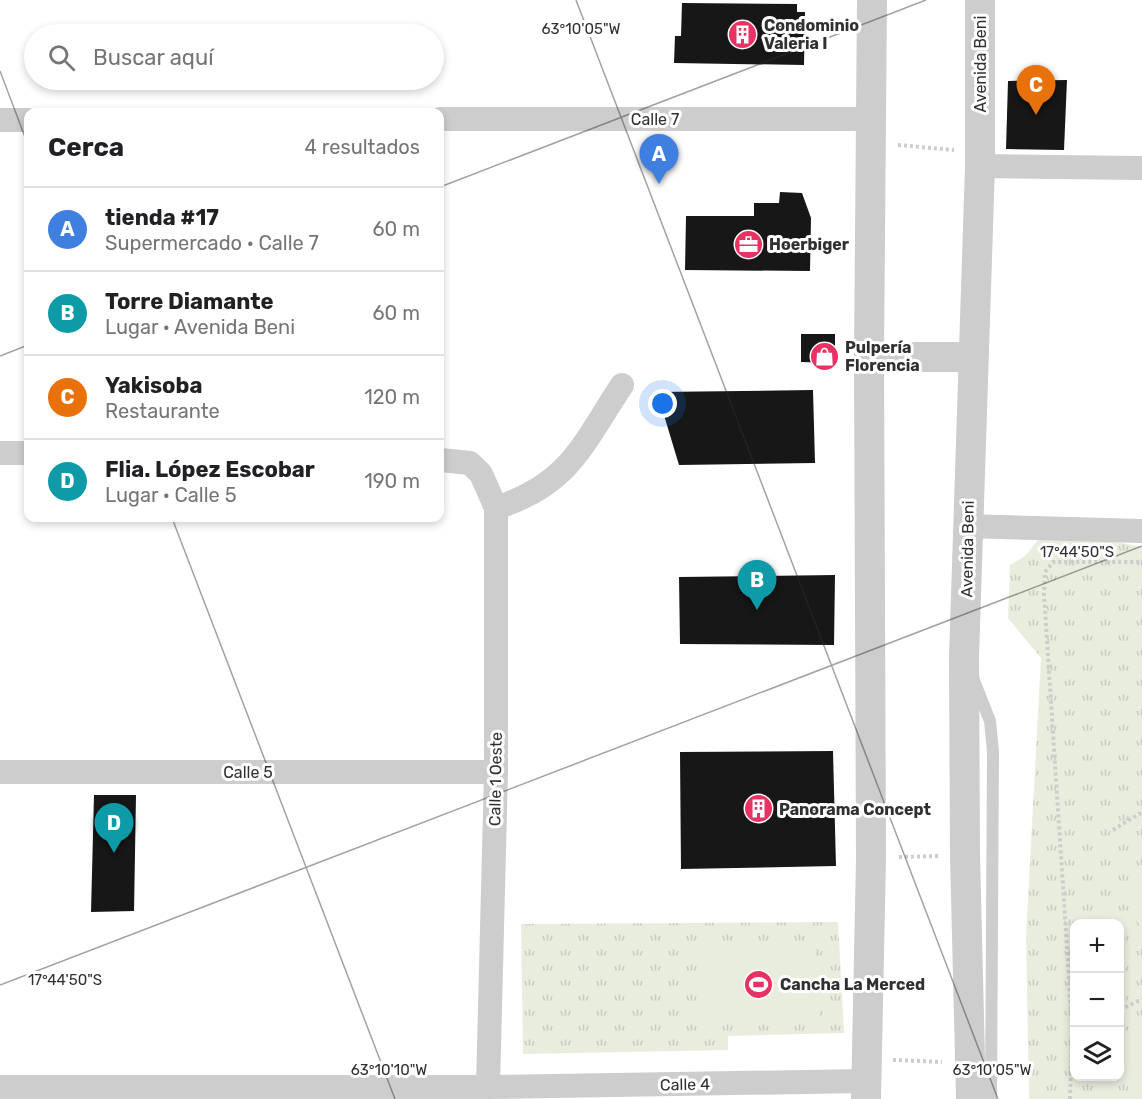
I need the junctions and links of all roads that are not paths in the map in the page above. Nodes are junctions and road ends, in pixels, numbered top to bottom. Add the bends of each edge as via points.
1 (872, 0) edge
2 (980, 0) edge
3 (444, 119) edge
4 (0, 120) edge
5 (24, 120) edge
6 (871, 131) junction
7 (980, 159) junction
8 (1142, 168) edge
9 (869, 357) junction
10 (972, 357) junction
11 (622, 385) dead end
12 (0, 453) edge
13 (24, 453) edge
14 (444, 460) edge
15 (496, 508) junction
16 (967, 526) junction
17 (1142, 531) edge
18 (964, 657) junction
19 (0, 772) edge
20 (496, 772) junction
21 (0, 1087) edge
22 (488, 1087) junction
23 (797, 1090) edge
24 (866, 1090) edge
25 (651, 1092) edge
26 (971, 1099) edge
27 (991, 1099) edge

1 - 6 street
2 - 7 street, Avenida Beni
3 - 6 street, Calle 7
4 - 5 street
6 - 9 street
7 - 8 street
7 - 10 street, Avenida Beni
9 - 10 street
9 - 24 street via 871,858
10 - 16 street, Avenida Beni
11 - 15 street via 559,476 521,500
12 - 13 street
14 - 15 street, Calle 1 Oeste via 470,463 481,474
15 - 20 street, Calle 1 Oeste
16 - 17 street
16 - 18 street, Avenida Beni
18 - 26 street, Avenida Beni
18 - 27 lane via 984,701 993,752
19 - 20 street, Calle 5
20 - 22 street, Calle 1 Oeste
21 - 22 street, Calle 4
22 - 25 street, Calle 4
23 - 24 street, Calle 4
23 - 25 street, Calle 4

